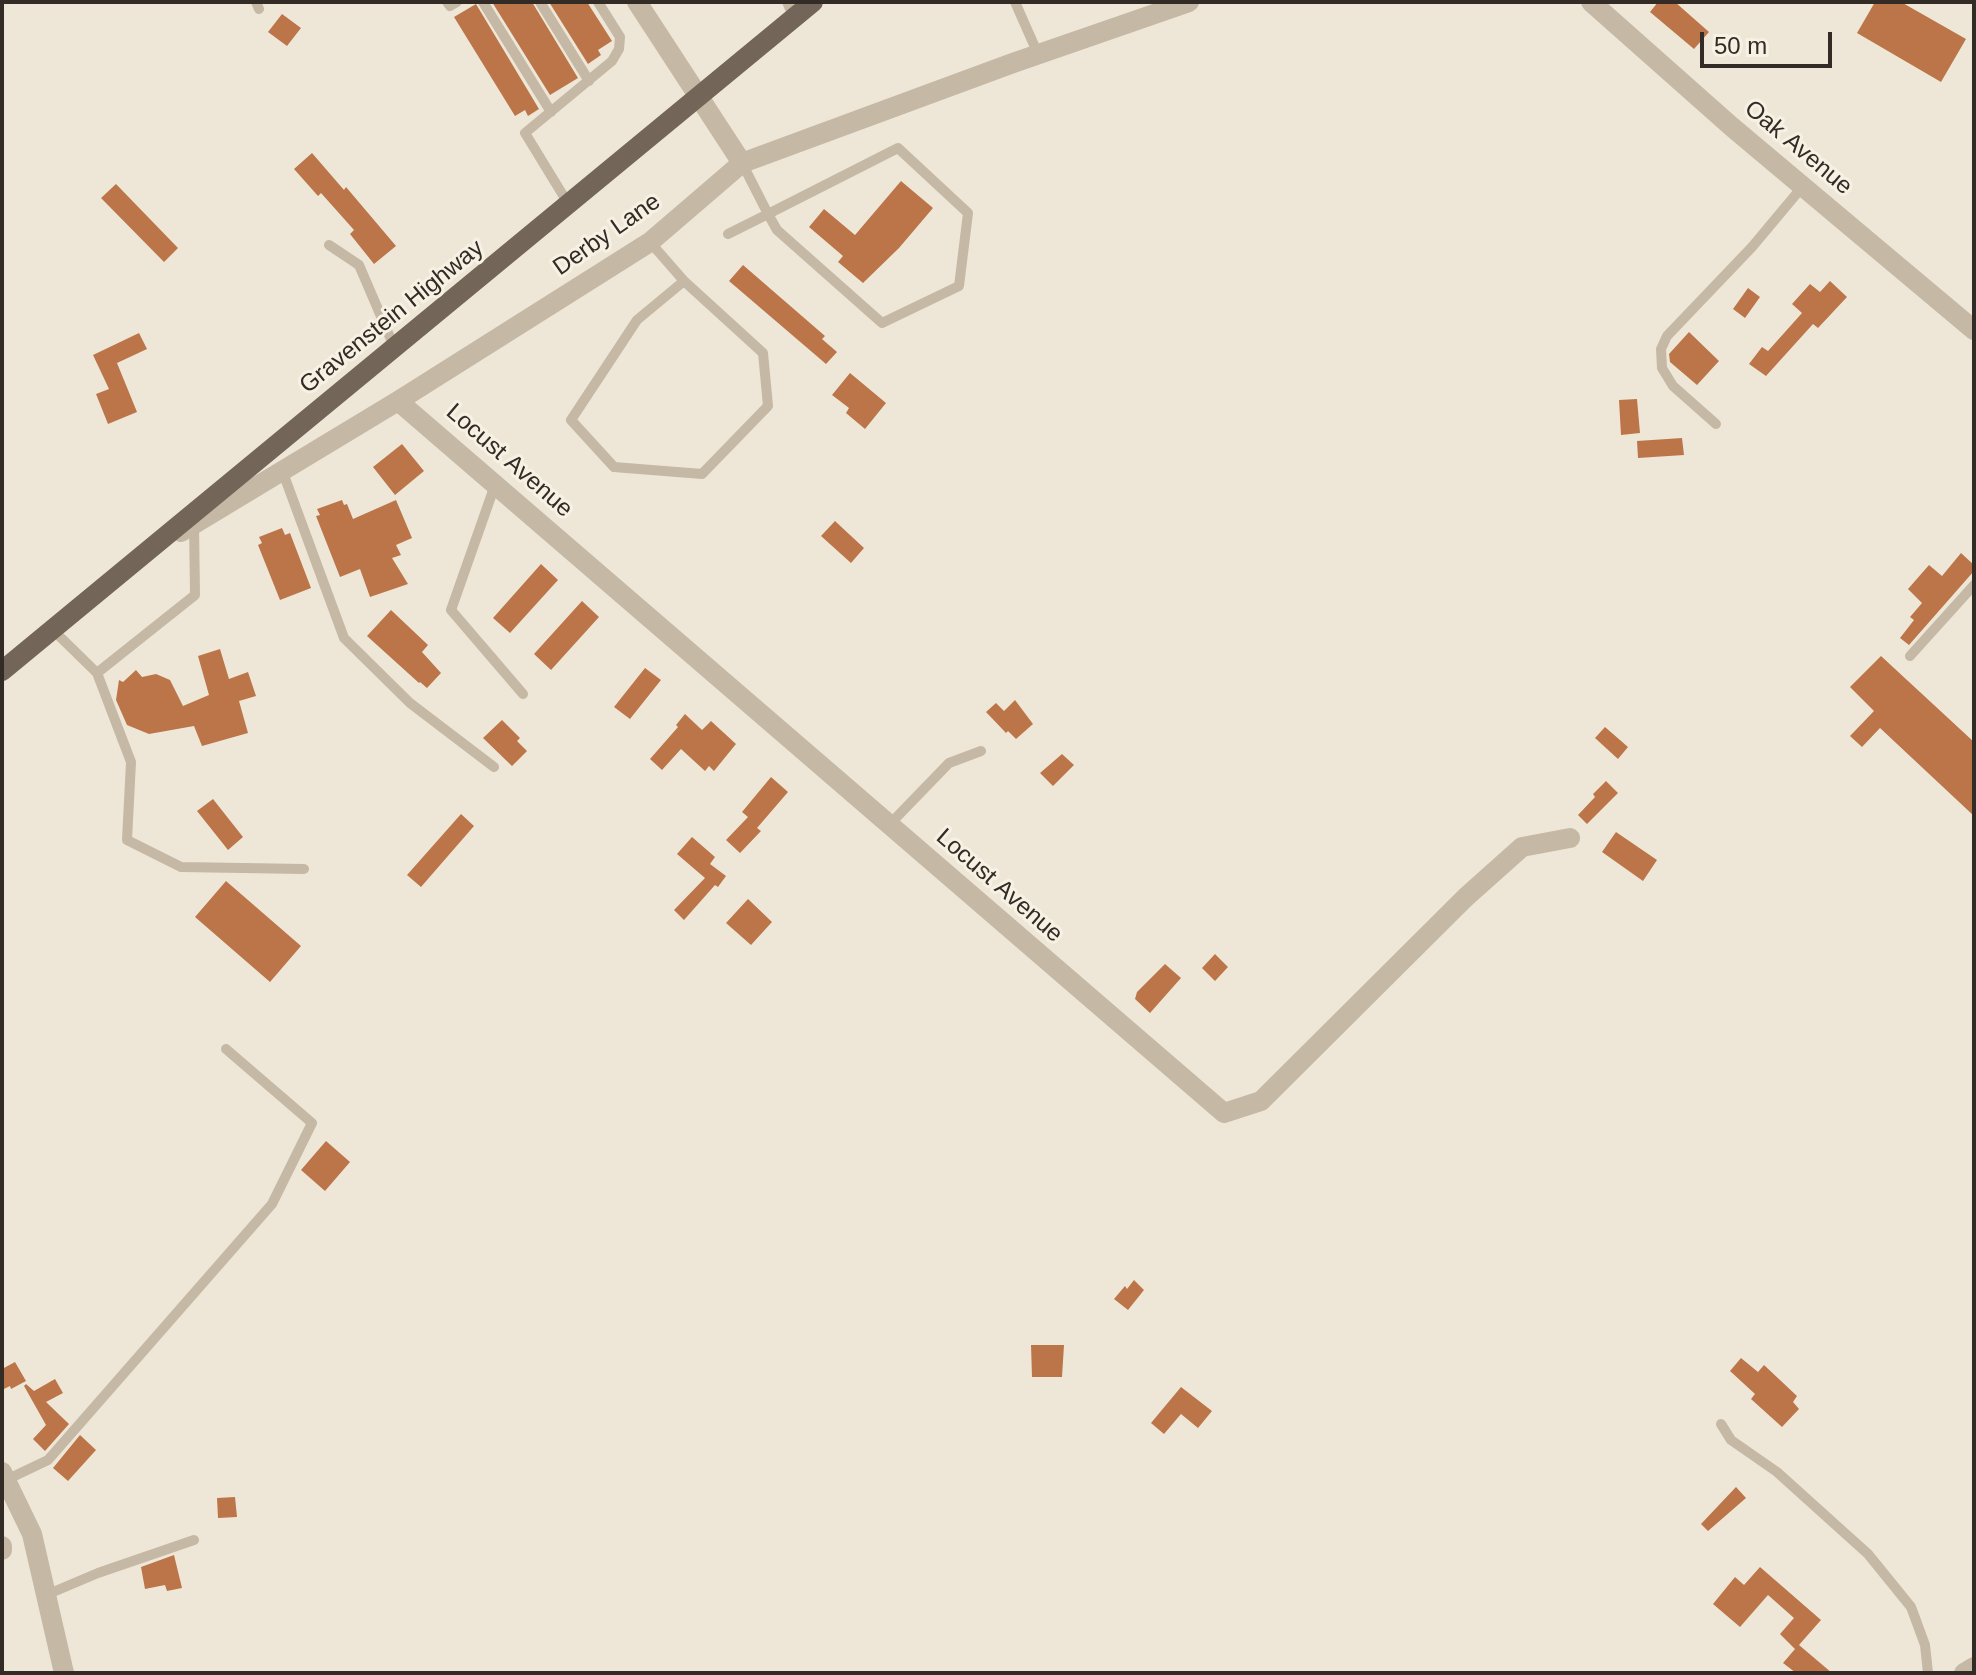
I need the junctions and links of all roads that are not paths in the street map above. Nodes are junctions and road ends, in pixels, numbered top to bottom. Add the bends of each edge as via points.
1 (447, 2) edge
2 (457, 2) edge
3 (483, 2) edge
4 (540, 2) edge
5 (598, 2) edge
6 (637, 2) edge
7 (813, 2) edge
8 (1015, 2) edge
9 (1189, 2) edge
10 (1591, 2) edge
11 (790, 10) edge
12 (1038, 54) junction
13 (589, 81) junction
14 (700, 97) junction
15 (551, 112) junction
16 (742, 163) junction
17 (1803, 186) junction
18 (569, 205) junction
19 (768, 214) junction
20 (728, 234) dead end
21 (650, 242) junction
22 (329, 245) dead end
23 (684, 281) junction
24 (1974, 330) edge
25 (395, 349) junction
26 (398, 401) junction
27 (1716, 424) dead end
28 (282, 470) junction
29 (496, 483) junction
30 (194, 524) junction
31 (131, 564) junction
32 (1974, 585) edge
33 (52, 629) junction
34 (1910, 656) dead end
35 (2, 671) edge
36 (97, 673) junction
37 (523, 694) dead end
38 (981, 751) dead end
39 (494, 767) dead end
40 (889, 825) junction
41 (1570, 838) dead end
42 (304, 869) dead end
43 (226, 1049) dead end
44 (1721, 1424) dead end
45 (4, 1476) edge
46 (194, 1540) dead end
47 (46, 1595) junction
48 (1974, 1667) edge
49 (64, 1673) edge
50 (1928, 1673) edge
51 (1964, 1673) edge

1 - 2 lane
3 - 15 lane
4 - 13 lane
5 - 13 lane via 620,37 619,49
6 - 14 street
7 - 11 main road, Gravenstein Highway
8 - 12 lane
9 - 12 street, Derby Lane
10 - 17 street, Oak Avenue
11 - 14 main road, Gravenstein Highway
12 - 16 street, Derby Lane
13 - 15 lane
14 - 16 street
14 - 18 main road, Gravenstein Highway
15 - 18 lane via 525,133
16 - 19 lane
16 - 21 street, Derby Lane
17 - 24 street, Oak Avenue
17 - 27 lane via 1667,336 1661,349 1662,368 1673,386
18 - 25 main road, Gravenstein Highway
19 - 19 lane via 777,230 882,323 959,286 968,213 898,148
19 - 20 lane
21 - 23 lane
21 - 26 street, Derby Lane
22 - 25 lane via 359,265
23 - 23 lane via 763,353 768,406 702,474 614,467 571,420 637,320
25 - 31 main road, Gravenstein Highway
26 - 28 street, Derby Lane
26 - 29 street, Locust Avenue
28 - 30 street, Derby Lane
28 - 39 lane via 344,638 410,703
29 - 37 lane via 451,610
29 - 40 street, Locust Avenue
30 - 31 street, Derby Lane
30 - 36 lane via 195,595
31 - 33 main road, Gravenstein Highway
32 - 34 lane
33 - 35 main road, Gravenstein Highway
33 - 36 lane
36 - 42 lane via 131,762 127,840 181,867
38 - 40 lane via 949,763
40 - 41 street, Locust Avenue via 1224,1113 1261,1101 1522,847
43 - 45 lane via 312,1123 272,1204 48,1460
44 - 50 lane via 1731,1440 1777,1472 1868,1554 1911,1607 1925,1645
45 - 47 street via 32,1534
46 - 47 lane
47 - 49 street
48 - 51 street

